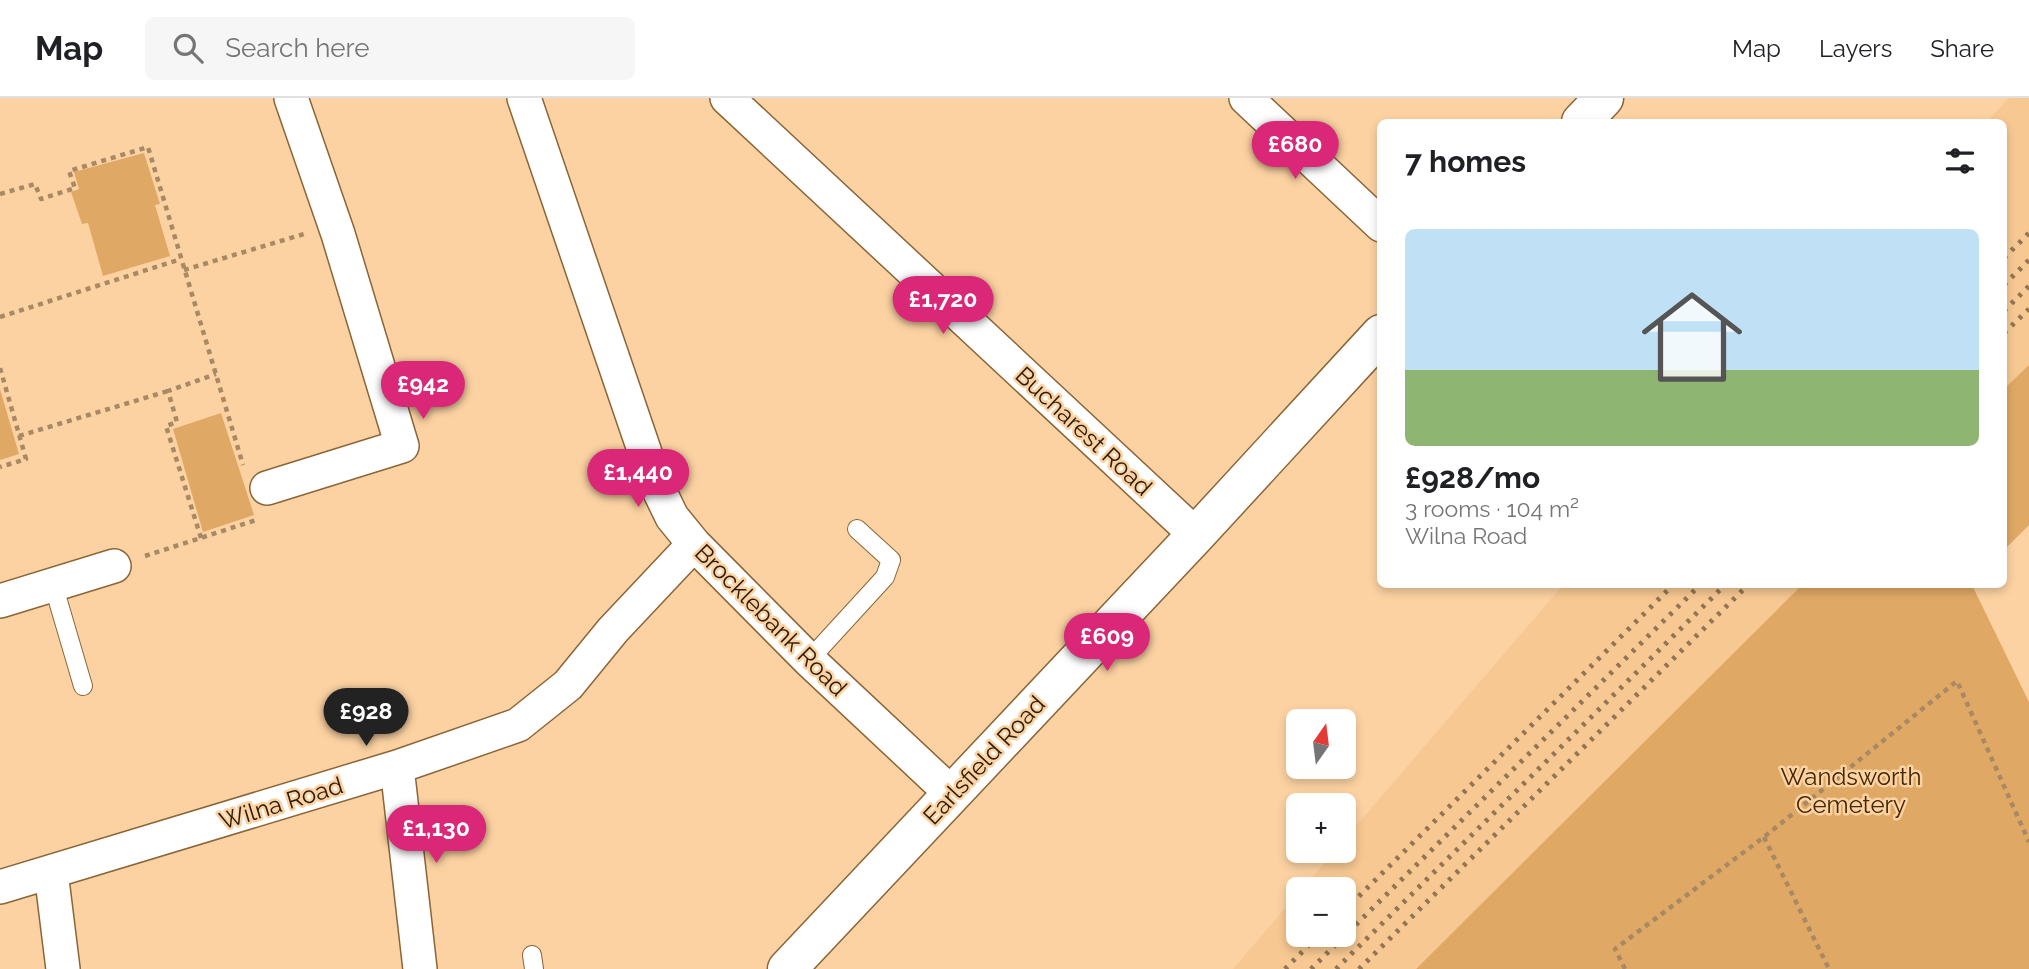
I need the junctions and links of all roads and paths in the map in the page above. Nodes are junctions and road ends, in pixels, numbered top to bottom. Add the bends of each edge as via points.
1 (291, 98) edge
2 (524, 98) edge
3 (727, 98) edge
4 (1245, 98) edge
5 (1604, 98) edge
6 (1584, 119) edge
7 (0, 194) edge
8 (1377, 221) edge
9 (336, 230) junction
10 (181, 259) junction
11 (184, 270) junction
12 (0, 317) edge
13 (1377, 345) edge
14 (0, 368) edge
15 (216, 374) junction
16 (168, 391) junction
17 (19, 436) junction
18 (0, 467) edge
19 (257, 491) junction
20 (857, 529) dead end
21 (1196, 535) junction
22 (201, 538) junction
23 (694, 544) junction
24 (114, 566) joint
25 (53, 584) junction
26 (0, 601) edge
27 (809, 660) junction
28 (83, 686) dead end
29 (397, 767) junction
30 (952, 794) junction
31 (1764, 837) junction
32 (2029, 842) edge
33 (51, 872) junction
34 (0, 887) edge
35 (63, 969) edge
36 (420, 969) edge
37 (787, 969) edge
38 (1625, 969) edge
39 (1829, 969) edge

1 - 9 street
2 - 23 street, Brocklebank Road via 656,482 672,517
3 - 21 street, Bucharest Road
4 - 8 street
5 - 6 main road
7 - 10 path via 35,184 41,199 75,188 69,171 148,148
9 - 11 path
9 - 19 street via 402,446
10 - 11 path
10 - 12 path
11 - 15 path
13 - 21 main road, Earlsfield Road
14 - 17 path
15 - 16 path
15 - 19 path
16 - 17 path
16 - 22 path via 177,422 166,426
17 - 18 path via 26,459
19 - 22 path via 258,519
20 - 27 lane via 891,560 885,577
21 - 30 main road, Earlsfield Road
22 - 24 path
23 - 27 street, Brocklebank Road
23 - 29 street, Wilna Road via 568,685 518,725
24 - 25 street
25 - 26 street
25 - 28 lane
27 - 30 street, Brocklebank Road
29 - 33 street, Wilna Road
29 - 36 street
30 - 37 main road, Earlsfield Road
31 - 32 path via 1957,681
31 - 38 path via 1615,949
31 - 39 path
33 - 34 street, Wilna Road
33 - 35 street

